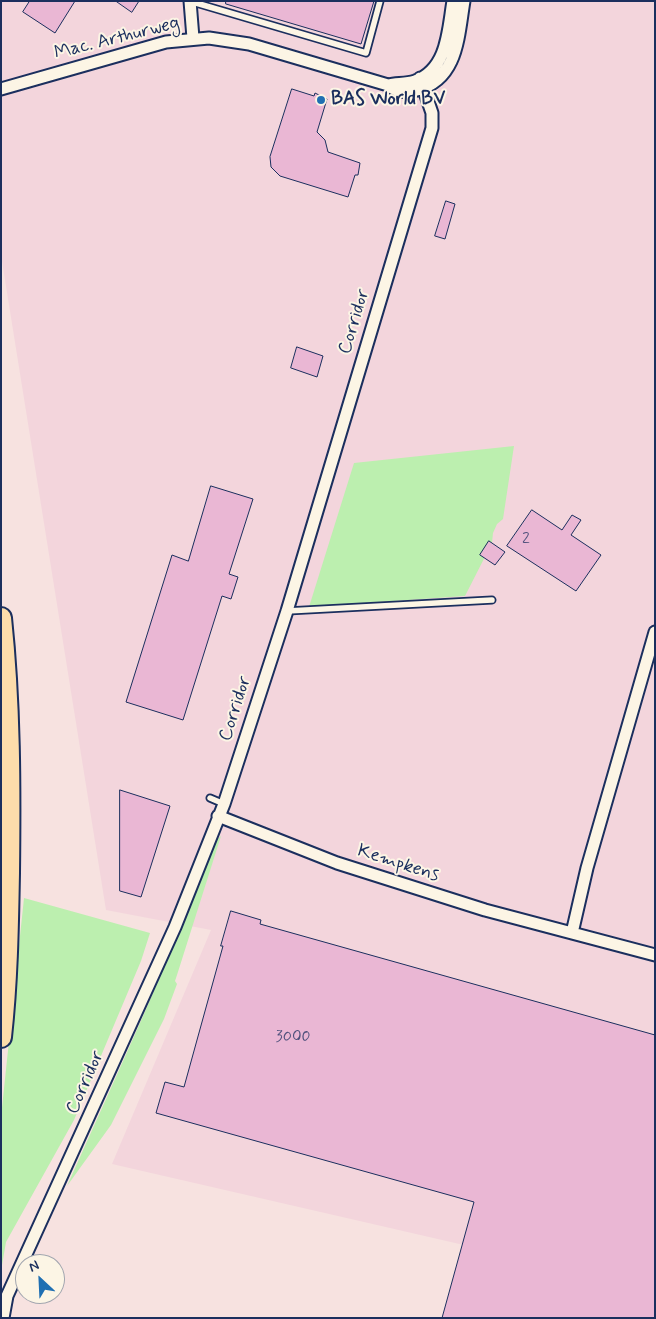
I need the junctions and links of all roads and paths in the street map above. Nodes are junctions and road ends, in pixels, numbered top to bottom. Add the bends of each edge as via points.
1 (380, 1) edge
2 (453, 1) edge
3 (464, 1) edge
4 (190, 2) edge
5 (193, 38) junction
6 (422, 83) junction
7 (1, 89) edge
8 (492, 600) dead end
9 (287, 611) junction
10 (1, 618) edge
11 (655, 632) edge
12 (210, 798) dead end
13 (224, 804) junction
14 (218, 816) junction
15 (572, 933) junction
16 (655, 955) edge
17 (1, 1037) edge
18 (3, 1318) edge

1 - 4 lane via 366,53
2 - 6 street via 440,61
3 - 6 street via 450,64 441,78
4 - 5 street
5 - 6 street, Mac. Arthurweg via 236,40 388,85
5 - 7 street, Mac. Arthurweg via 166,42
6 - 9 street, Corridor via 432,113 432,128
8 - 9 lane
9 - 13 street, Corridor
10 - 17 highway via 9,743 10,824 8,931
11 - 15 street via 587,868
12 - 13 lane
13 - 14 street, Corridor
14 - 15 street, Kempkens via 337,863 485,910
14 - 18 street, Corridor via 175,927 7,1296
15 - 16 street, Kempkens

